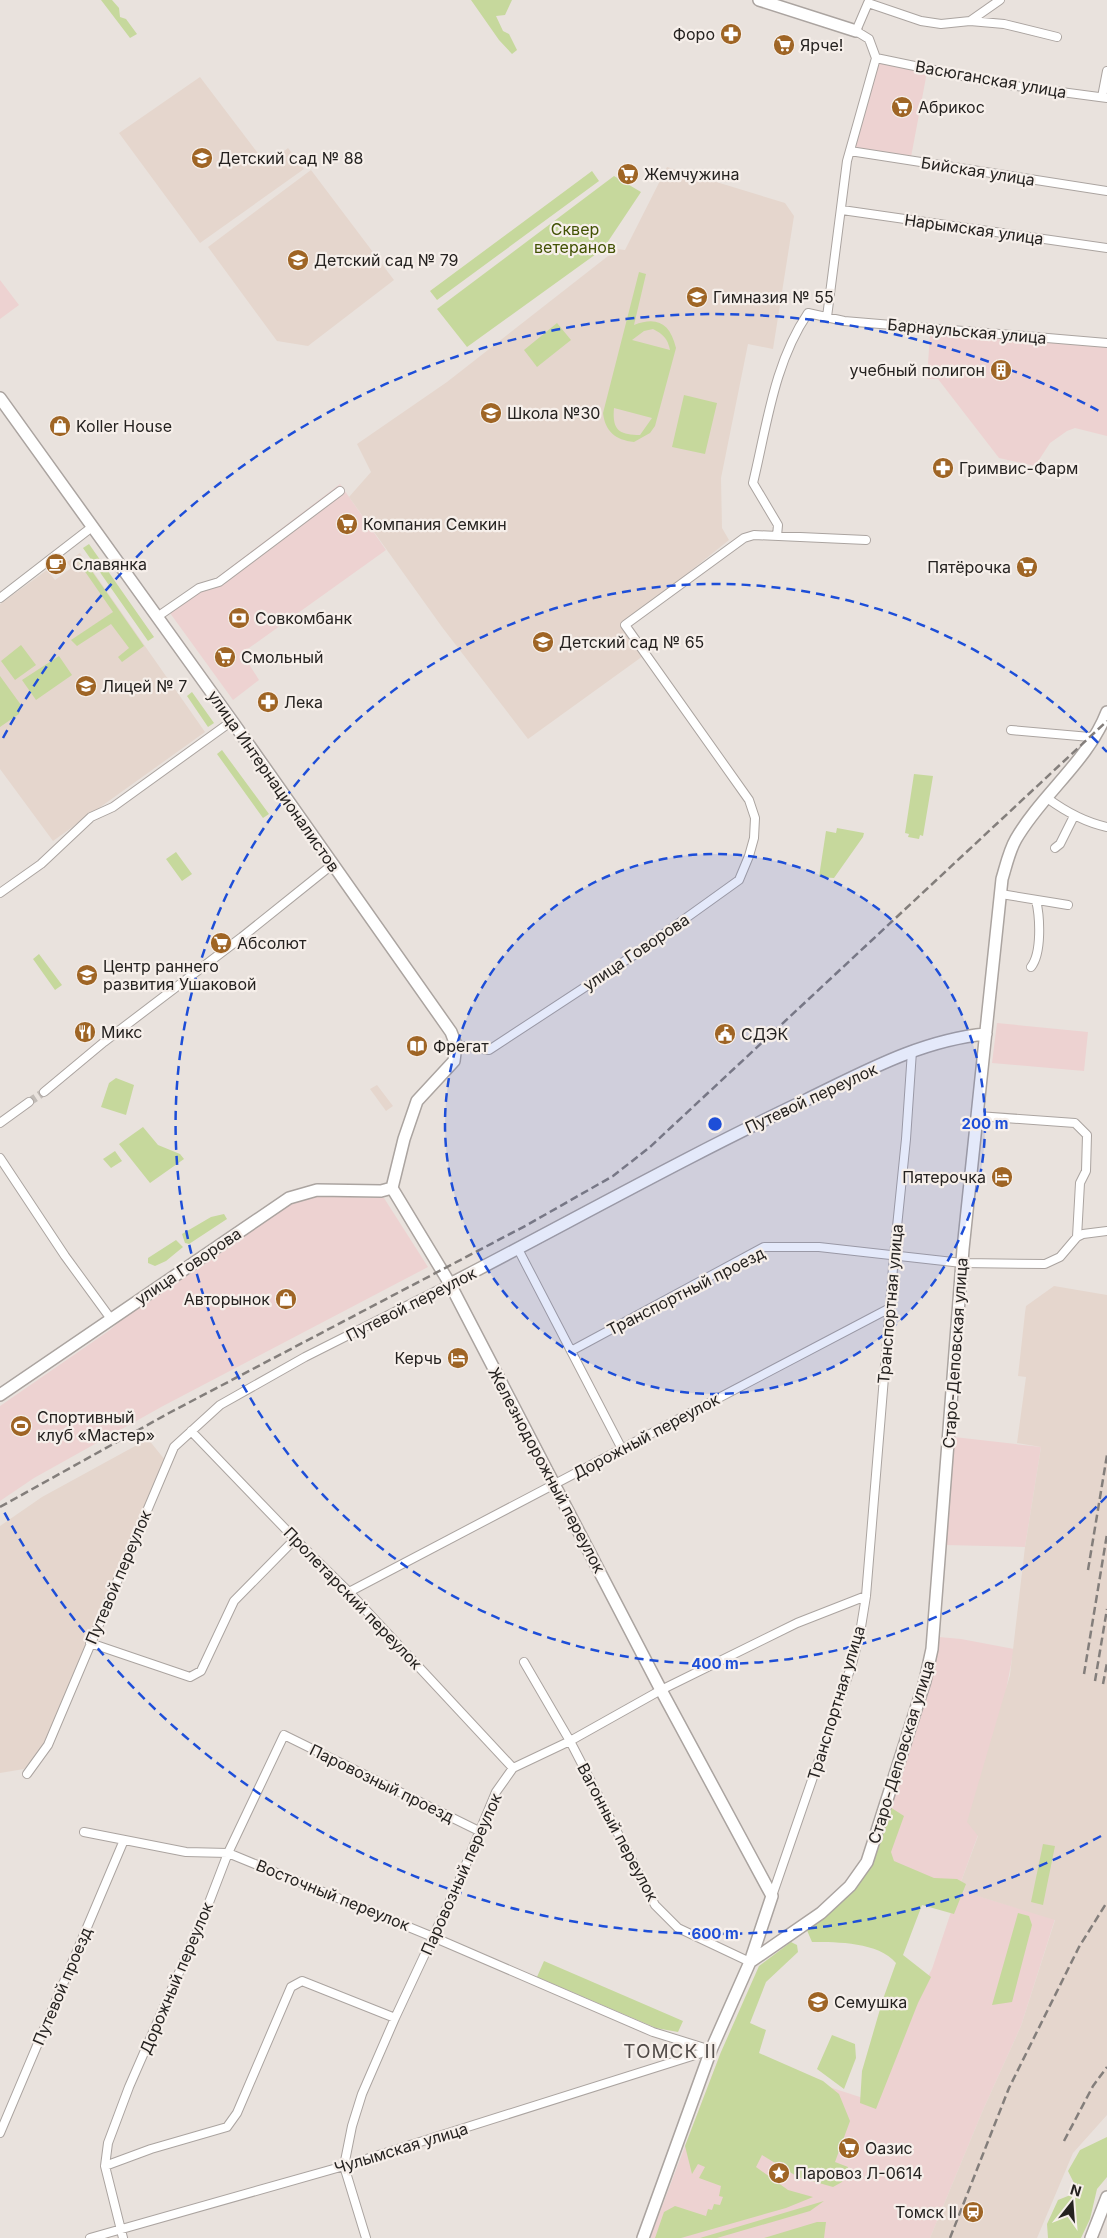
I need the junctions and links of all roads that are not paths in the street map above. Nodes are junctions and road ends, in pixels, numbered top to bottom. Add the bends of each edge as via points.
1 (759, 0) edge
2 (1000, 0) edge
3 (970, 21) junction
4 (856, 31) junction
5 (1058, 37) dead end
6 (876, 58) junction
7 (1107, 71) edge
8 (1105, 97) edge
9 (850, 151) junction
10 (1107, 191) edge
11 (842, 210) junction
12 (1107, 248) edge
13 (827, 317) junction
14 (1107, 343) edge
15 (0, 398) edge
16 (340, 491) dead end
17 (92, 527) junction
18 (777, 536) junction
19 (866, 540) dead end
20 (0, 598) edge
21 (157, 617) junction
22 (1107, 712) edge
23 (232, 721) junction
24 (1011, 730) dead end
25 (1096, 735) junction
26 (1047, 798) junction
27 (1074, 816) junction
28 (1107, 827) edge
29 (1055, 848) dead end
30 (333, 864) junction
31 (0, 893) edge
32 (1000, 894) junction
33 (1036, 900) junction
34 (1068, 905) dead end
35 (1031, 967) dead end
36 (986, 1034) junction
37 (456, 1046) junction
38 (912, 1051) junction
39 (44, 1092) tunnel mouth
40 (30, 1102) tunnel mouth
41 (978, 1116) junction
42 (0, 1123) edge
43 (0, 1158) edge
44 (392, 1188) junction
45 (1107, 1231) edge
46 (1077, 1237) junction
47 (518, 1249) junction
48 (894, 1256) junction
49 (962, 1263) junction
50 (450, 1284) junction
51 (890, 1308) junction
52 (110, 1319) junction
53 (571, 1351) junction
54 (0, 1395) edge
55 (191, 1431) junction
56 (622, 1449) junction
57 (555, 1485) junction
58 (295, 1539) junction
59 (349, 1592) junction
60 (866, 1596) junction
61 (90, 1643) junction
62 (524, 1662) dead end
63 (661, 1690) junction
64 (284, 1735) joint
65 (570, 1740) junction
66 (512, 1768) junction
67 (27, 1774) dead end
68 (479, 1831) junction
69 (84, 1832) dead end
70 (124, 1840) junction
71 (228, 1852) junction
72 (772, 1896) junction
73 (434, 1937) junction
74 (750, 1962) junction
75 (395, 2018) junction
76 (711, 2050) junction
77 (0, 2133) edge
78 (105, 2166) junction
79 (344, 2166) junction
80 (1107, 2197) edge
81 (120, 2229) junction
82 (90, 2238) edge
83 (123, 2238) edge
84 (366, 2238) edge
85 (643, 2238) edge
86 (1090, 2238) edge

1 - 4 street
2 - 3 street
3 - 4 street via 941,24 922,21 868,3
3 - 5 street via 1004,24
4 - 6 street via 869,39
6 - 8 street, Васюганская улица via 1001,84
6 - 9 street
7 - 8 street
9 - 10 street, Бийская улица
9 - 11 street
11 - 12 street, Нарымская улица
11 - 13 street
13 - 14 street, Барнаульская улица
13 - 18 street, Барнаульская улица via 808,313 782,361 753,483 778,525
15 - 17 street, улица Интернационалистов
16 - 21 street via 219,582 199,588
17 - 20 street
17 - 21 street, улица Интернационалистов
18 - 19 street
18 - 37 street, улица Говорова via 744,538 625,625 748,800 755,818 754,838 739,880 640,951 489,1050
21 - 23 street, улица Интернационалистов
22 - 25 street, Старо-Деповская улица
23 - 30 street, улица Интернационалистов
23 - 31 street via 113,807 91,817 41,864
24 - 25 street
25 - 26 street, Старо-Деповская улица
26 - 27 street
26 - 32 street, Старо-Деповская улица via 1015,841
27 - 28 street
27 - 29 street
30 - 37 street, улица Интернационалистов via 451,1032
30 - 39 street
32 - 33 street
32 - 36 street, Старо-Деповская улица
33 - 34 street
33 - 35 street via 1039,937 1035,962
36 - 38 street, Путевой переулок via 944,1040
36 - 41 street, Старо-Деповская улица
37 - 44 street via 454,1061 417,1101
38 - 47 street, Путевой переулок via 757,1123
38 - 48 street, Транспортная улица
40 - 42 street
41 - 46 street via 1075,1123 1087,1135 1086,1171 1080,1183
41 - 49 street, Старо-Деповская улица
43 - 52 street
44 - 50 street, Железнодорожный переулок
44 - 52 street, улица Говорова via 381,1192 317,1190 289,1198
45 - 46 street
46 - 49 street, Транспортный проезд via 1060,1257 1045,1264
47 - 50 street, Путевой переулок
47 - 53 street
48 - 49 street, Транспортный проезд
48 - 51 street, Транспортная улица
48 - 53 street, Транспортный проезд via 819,1247 764,1247
49 - 74 street, Старо-Деповская улица via 932,1649 925,1681 867,1862 850,1886 821,1913
50 - 55 street, Путевой переулок via 305,1356 220,1405
50 - 57 street, Железнодорожный переулок
51 - 56 street, Дорожный переулок
51 - 60 street, Транспортная улица
52 - 54 street, улица Говорова
53 - 56 street
55 - 58 street, Пролетарский переулок
55 - 61 street, Путевой переулок via 174,1447
56 - 57 street, Дорожный переулок
57 - 59 street, Дорожный переулок
57 - 63 street, Железнодорожный переулок
58 - 59 street, Пролетарский переулок
58 - 61 street via 234,1601 197,1675 190,1676
59 - 66 street, Пролетарский переулок
60 - 63 street via 797,1623
60 - 72 street, Транспортная улица via 852,1664
61 - 67 street, Путевой переулок via 48,1745
62 - 65 street, Вагонный переулок
63 - 65 street
63 - 72 street, Железнодорожный переулок
64 - 68 street, Паровозный проезд
64 - 71 street, Дорожный переулок
65 - 66 street
65 - 74 street, Вагонный переулок via 655,1905 678,1928
66 - 68 street, Паровозный переулок via 496,1792
68 - 73 street, Паровозный переулок
69 - 70 street, Восточный переулок
70 - 71 street, Восточный переулок via 186,1852
70 - 77 street, Путевой проезд
71 - 73 street, Восточный переулок
71 - 78 street, Дорожный переулок via 129,2087 108,2143
72 - 74 street, Транспортная улица
73 - 75 street, Паровозный переулок
73 - 76 street, Восточный переулок via 653,2032
74 - 76 street, Транспортная улица
75 - 78 street via 302,1980 291,1987 237,2113 227,2127
75 - 79 street, Паровозный переулок via 362,2094
76 - 79 street, Чулымская улица
76 - 85 street, Транспортная улица
78 - 81 street, Дорожный переулок
79 - 81 street, Чулымская улица
79 - 84 street, Паровозный переулок
80 - 86 street
81 - 82 street, Чулымская улица
81 - 83 street, Дорожный переулок

